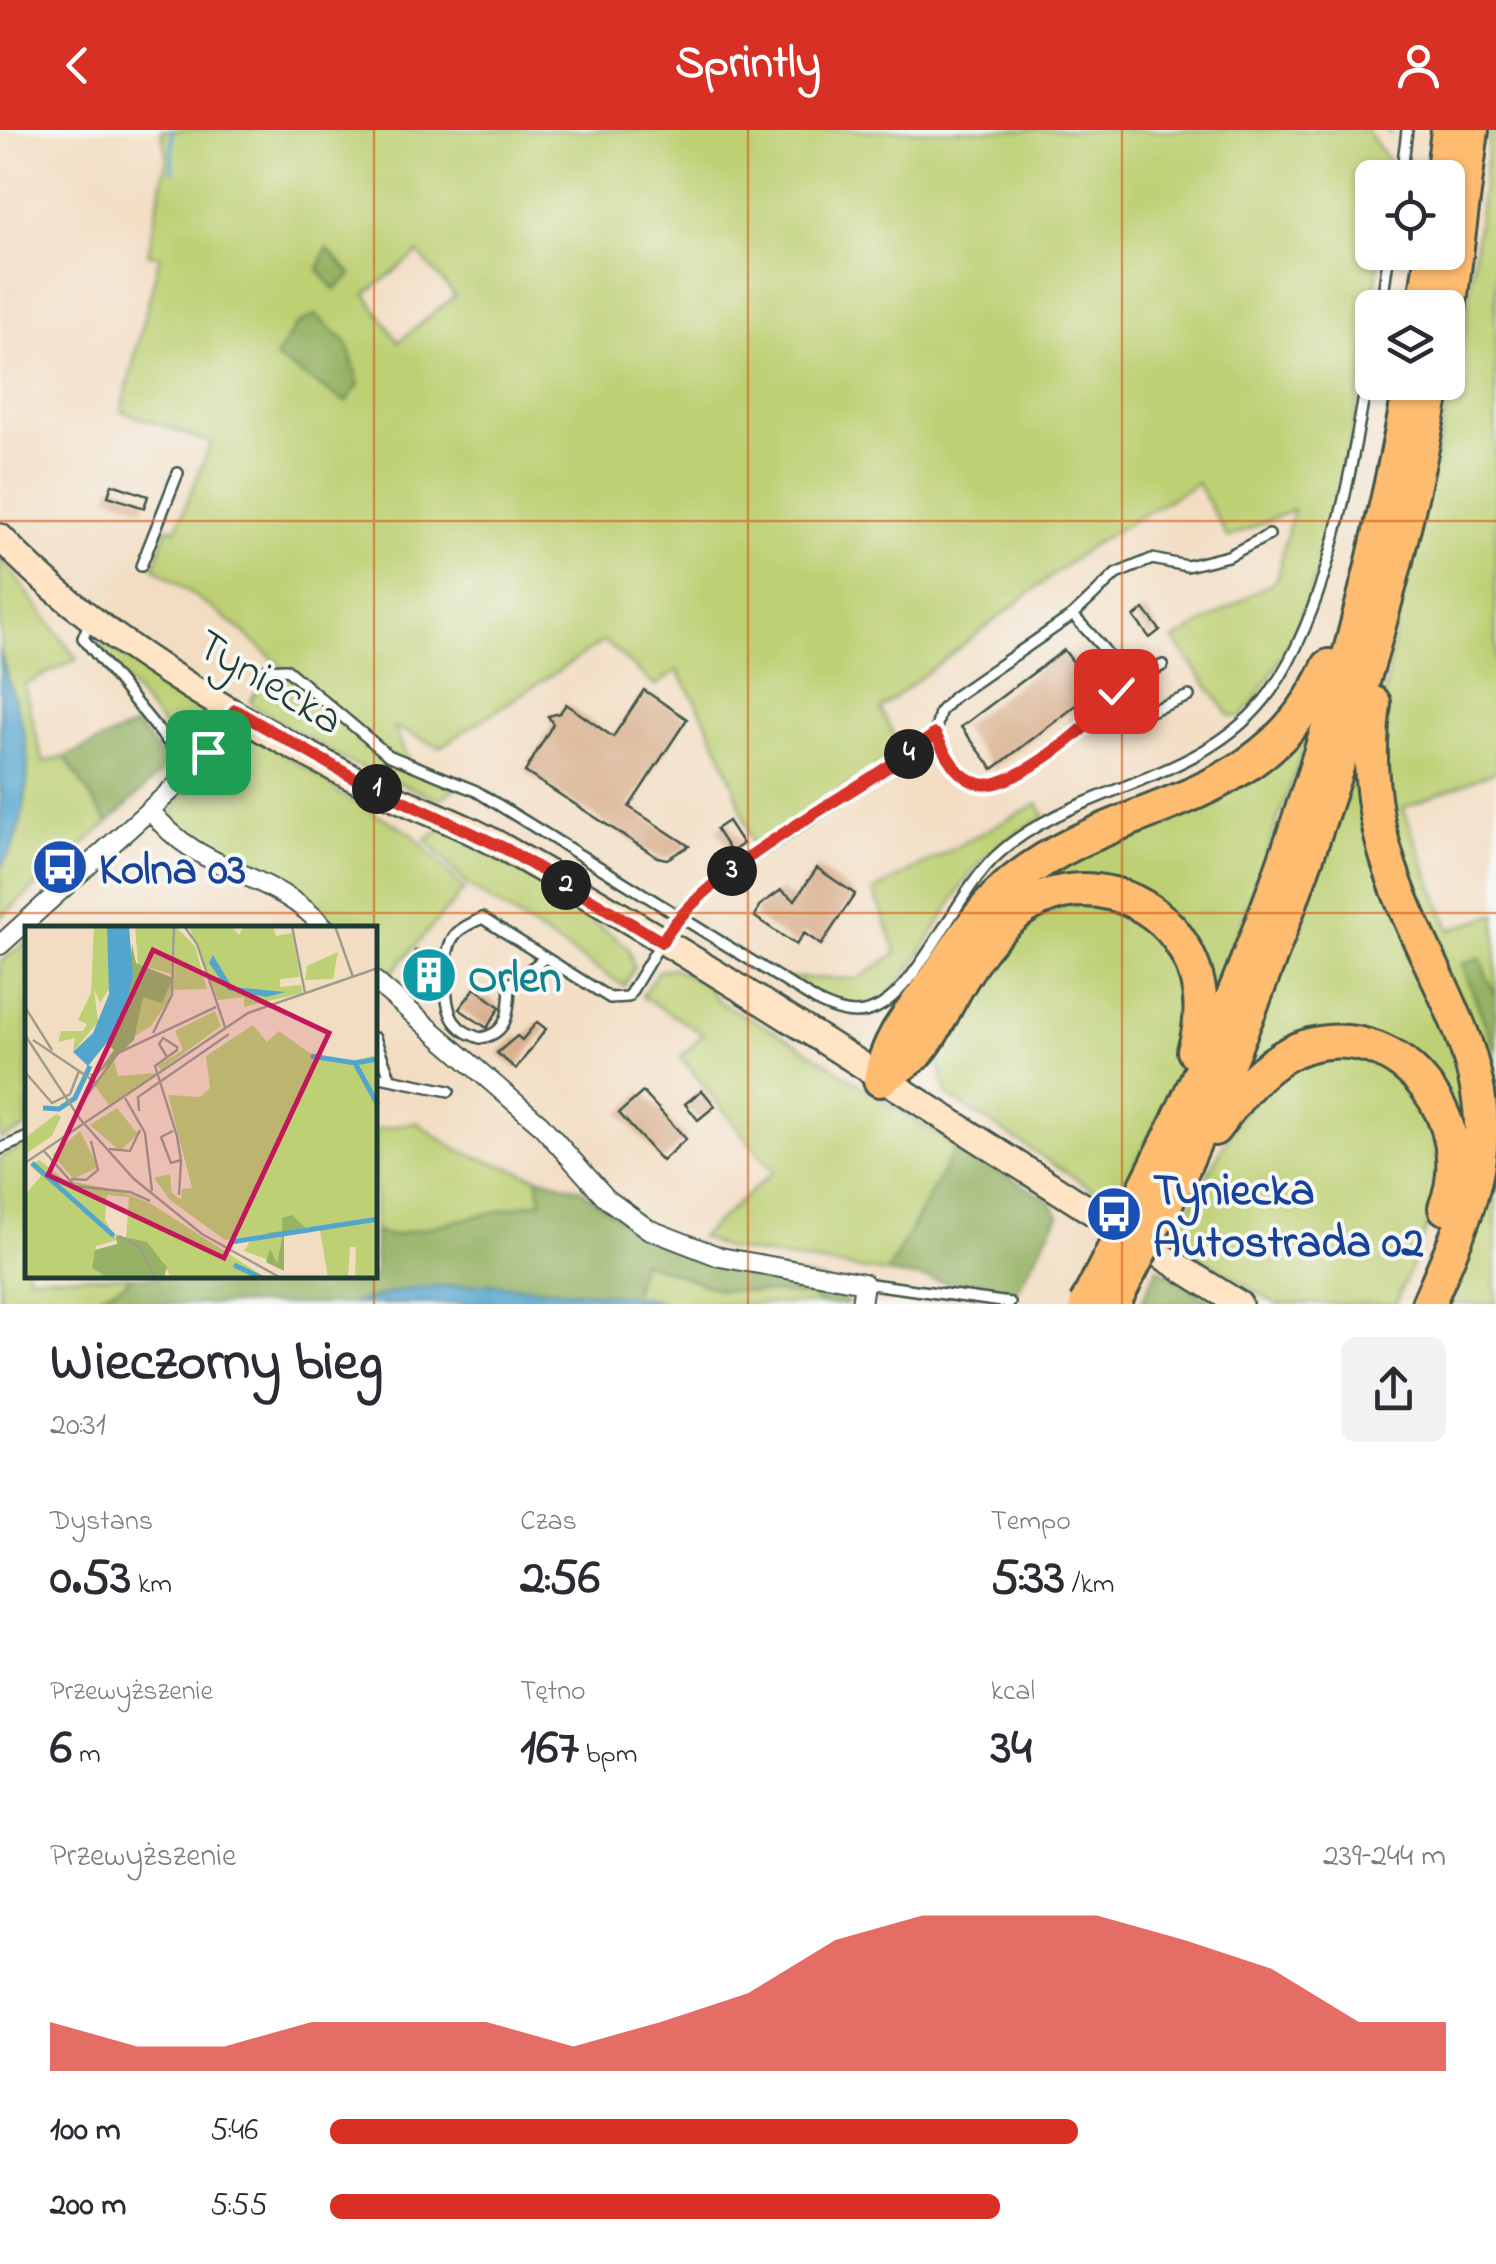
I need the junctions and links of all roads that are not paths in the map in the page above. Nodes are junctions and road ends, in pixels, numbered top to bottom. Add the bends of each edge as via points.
1 (1407, 130) edge
2 (1448, 130) edge
3 (1472, 130) edge
4 (1403, 160) edge
5 (1444, 160) edge
6 (1452, 290) edge
7 (1363, 400) edge
8 (1407, 400) edge
9 (1432, 400) edge
10 (178, 473) dead end
11 (1269, 535) dead end
12 (0, 536) edge
13 (142, 566) dead end
14 (1368, 580) junction
15 (1073, 615) junction
16 (1383, 618) junction
17 (91, 619) junction
18 (1163, 665) dead end
19 (264, 670) dead end
20 (1116, 691) junction
21 (1189, 696) dead end
22 (235, 710) junction
23 (1102, 713) junction
24 (935, 734) junction
25 (177, 753) dead end
26 (150, 810) junction
27 (678, 914) junction
28 (322, 926) edge
29 (662, 942) junction
30 (0, 945) edge
31 (545, 958) junction
32 (378, 983) edge
33 (460, 1040) junction
34 (378, 1046) edge
35 (378, 1076) edge
36 (390, 1077) junction
37 (880, 1080) junction
38 (449, 1091) dead end
39 (25, 1138) edge
40 (0, 1149) edge
41 (1164, 1169) junction
42 (864, 1282) junction
43 (1010, 1303) edge
44 (861, 1304) edge
45 (1086, 1304) edge
46 (1114, 1304) edge
47 (1239, 1304) edge
48 (1404, 1304) edge
49 (1428, 1304) edge

1 - 4 lane
2 - 5 highway
3 - 6 highway
7 - 27 lane via 1312,612 1268,694 1199,754 1008,846 969,888 901,987 867,1012 852,1014 820,1002
8 - 14 highway
9 - 16 highway
10 - 13 lane
11 - 15 lane via 1228,556 1187,566 1152,559 1116,574
12 - 17 street, Tyniecka
14 - 37 highway via 1313,699 1282,735 1215,786 1066,848 1015,880 974,921 890,1038
14 - 41 highway via 1268,902
15 - 20 lane via 1114,665
15 - 24 lane via 954,696 940,712
16 - 41 highway via 1290,913
16 - 49 highway via 1369,743 1374,812 1396,885 1472,1062 1482,1127 1473,1186
17 - 22 street, Tyniecka
17 - 25 lane via 83,638
18 - 20 lane
19 - 27 lane via 286,669 388,756 476,791
20 - 23 lane
21 - 23 lane via 1129,719
22 - 26 street via 196,766
22 - 29 street, Tyniecka via 354,778 506,849
23 - 24 lane via 998,784 964,777
24 - 27 lane
26 - 28 street via 194,854 280,890
26 - 30 street
27 - 29 lane
29 - 31 lane via 633,993 623,998 610,998
29 - 37 street, Tyniecka
31 - 33 lane via 510,984 509,1014 499,1031
31 - 33 lane via 482,918 453,936 449,1009
32 - 33 street
33 - 42 street via 607,1198 648,1229 720,1257
34 - 36 lane
35 - 36 lane
36 - 38 lane
37 - 41 highway via 918,1052 985,942 1026,904 1077,890 1130,898 1172,929 1200,992 1200,1032
37 - 47 street, Tyniecka
39 - 40 lane
41 - 45 highway, bridge
41 - 46 highway, bridge
41 - 48 highway via 1284,1056 1337,1042 1396,1058 1426,1083 1443,1111 1454,1171 1452,1191
42 - 43 lane
42 - 44 street

